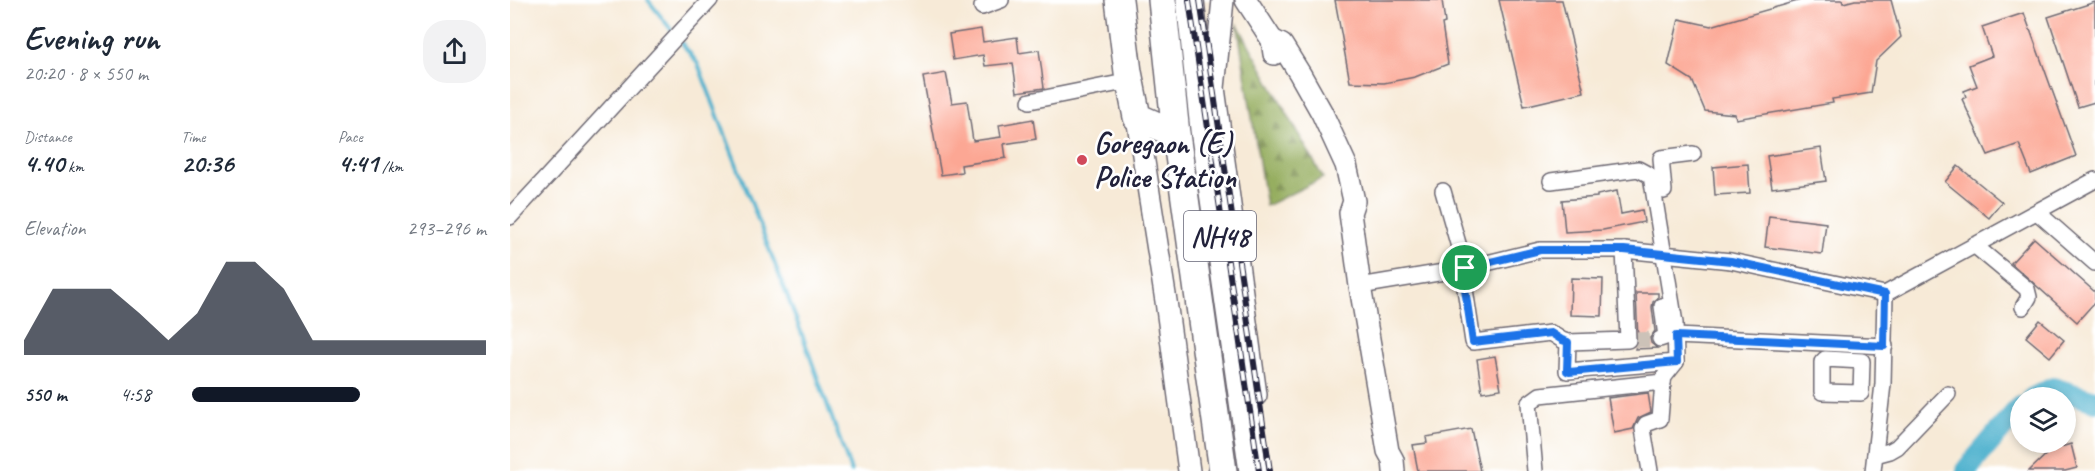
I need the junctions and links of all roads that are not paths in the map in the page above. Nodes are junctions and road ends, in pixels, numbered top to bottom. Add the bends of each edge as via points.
1 (710, 0) edge
2 (1001, 0) edge
3 (1119, 0) edge
4 (1162, 0) edge
5 (1190, 0) edge
6 (1223, 0) edge
7 (1246, 0) edge
8 (982, 7) dead end
9 (1130, 81) junction
10 (1030, 101) dead end
11 (1137, 117) junction
12 (1176, 134) junction
13 (1693, 154) dead end
14 (2095, 180) edge
15 (1551, 181) dead end
16 (1659, 187) junction
17 (1443, 191) dead end
18 (1665, 202) dead end
19 (2037, 212) junction
20 (510, 218) edge
21 (1974, 245) junction
22 (1624, 250) junction
23 (1665, 253) junction
24 (2095, 263) edge
25 (1463, 268) junction
26 (1360, 286) junction
27 (1885, 294) junction
28 (1662, 306) dead end
29 (2023, 307) dead end
30 (1669, 330) junction
31 (1568, 342) junction
32 (1884, 346) junction
33 (1677, 362) junction
34 (1663, 382) junction
35 (1863, 383) dead end
36 (1883, 384) junction
37 (1948, 394) dead end
38 (1875, 455) junction
39 (1389, 464) edge
40 (1189, 471) edge
41 (1223, 471) edge
42 (1253, 471) edge
43 (1266, 471) edge
44 (1535, 471) edge
45 (1650, 471) edge
46 (1873, 471) edge

1 - 20 street
2 - 8 street
3 - 9 highway
4 - 12 highway, NH48
5 - 42 highway, NH48 via 1204,129
6 - 43 main road via 1214,88
7 - 26 main road via 1272,40 1282,45 1354,201 1350,213
9 - 10 street
9 - 11 highway
11 - 12 highway
11 - 40 main road
12 - 41 highway, NH48
13 - 16 street via 1660,158
14 - 19 street
15 - 16 street via 1638,169 1651,176
16 - 18 street
16 - 23 street
17 - 25 street
19 - 21 street
19 - 24 street
21 - 27 street
21 - 29 street via 2026,290 2029,297
22 - 23 street
22 - 25 street via 1540,250
22 - 31 street via 1631,340
23 - 27 street via 1731,261
23 - 30 street
25 - 26 street
25 - 31 street via 1473,342 1551,333
26 - 39 main road
27 - 32 street
28 - 30 street
30 - 32 street
30 - 33 street
31 - 33 street via 1569,372
32 - 36 street
33 - 34 street
34 - 44 street via 1534,398 1529,404
34 - 45 street via 1661,417 1643,429
35 - 36 street
36 - 38 street
37 - 38 street via 1897,447
38 - 46 street

